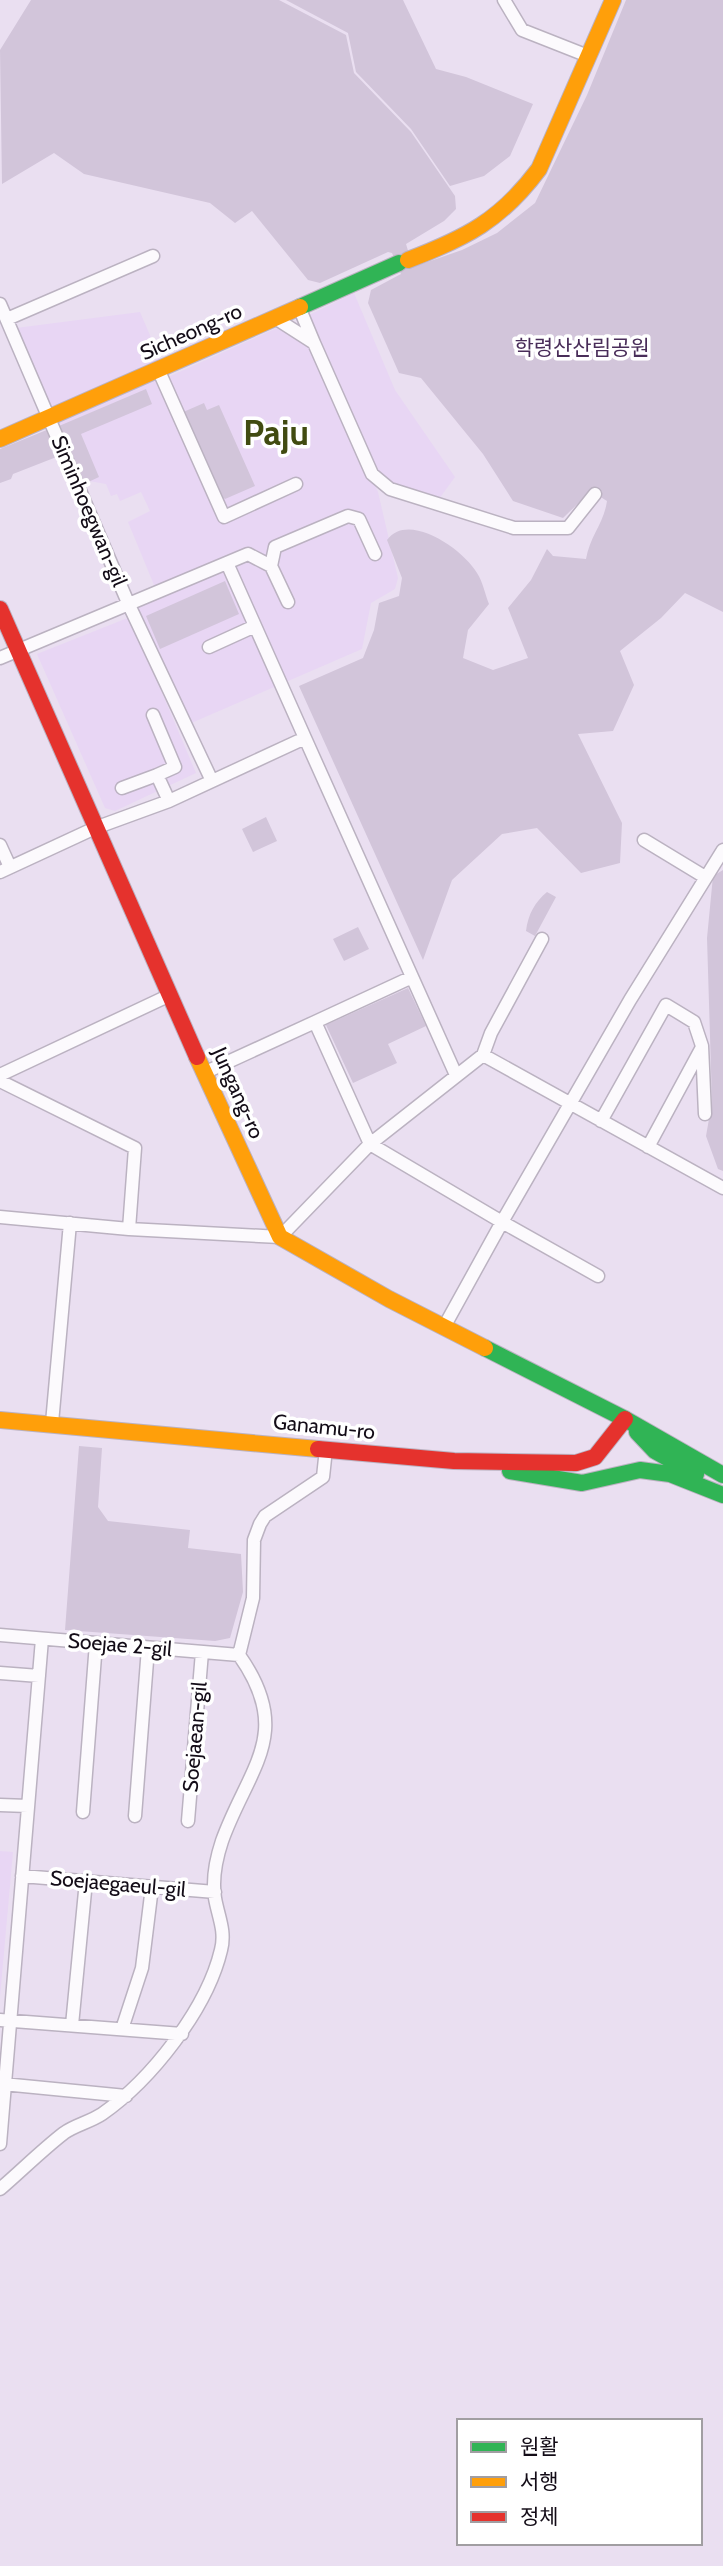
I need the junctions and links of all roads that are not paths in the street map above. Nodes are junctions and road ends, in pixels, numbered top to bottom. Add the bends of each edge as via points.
1 (504, 0) edge
2 (613, 0) edge
3 (588, 56) junction
4 (153, 256) dead end
5 (0, 304) edge
6 (299, 307) junction
7 (275, 317) junction
8 (7, 319) junction
9 (314, 343) junction
10 (158, 369) junction
11 (49, 418) junction
12 (0, 439) edge
13 (296, 484) dead end
14 (595, 494) dead end
15 (375, 554) dead end
16 (226, 563) junction
17 (271, 566) junction
18 (288, 602) dead end
19 (129, 605) junction
20 (0, 609) edge
21 (255, 626) junction
22 (209, 648) dead end
23 (18, 651) junction
24 (0, 658) edge
25 (153, 715) dead end
26 (305, 738) junction
27 (157, 775) junction
28 (212, 781) junction
29 (122, 788) dead end
30 (169, 801) junction
31 (95, 828) junction
32 (644, 840) dead end
33 (0, 845) edge
34 (723, 850) edge
35 (5, 869) edge
36 (705, 877) junction
37 (542, 939) dead end
38 (410, 978) junction
39 (170, 995) junction
40 (314, 1022) junction
41 (702, 1046) junction
42 (482, 1055) junction
43 (206, 1072) junction
44 (456, 1075) junction
45 (0, 1078) edge
46 (570, 1104) junction
47 (705, 1114) dead end
48 (601, 1121) junction
49 (370, 1144) junction
50 (649, 1147) junction
51 (723, 1188) edge
52 (0, 1217) edge
53 (502, 1222) junction
54 (70, 1223) junction
55 (129, 1229) junction
56 (280, 1237) junction
57 (598, 1276) dead end
58 (444, 1327) junction
59 (625, 1419) junction
60 (0, 1420) edge
61 (52, 1423) junction
62 (326, 1449) junction
63 (454, 1461) junction
64 (723, 1475) edge
65 (723, 1489) edge
66 (723, 1496) edge
67 (0, 1635) edge
68 (42, 1639) junction
69 (96, 1643) junction
70 (148, 1648) junction
71 (202, 1652) junction
72 (239, 1655) junction
73 (0, 1673) edge
74 (39, 1676) junction
75 (0, 1805) edge
76 (28, 1806) junction
77 (83, 1812) dead end
78 (135, 1816) dead end
79 (188, 1821) dead end
80 (22, 1876) junction
81 (86, 1881) junction
82 (152, 1887) junction
83 (215, 1892) junction
84 (4, 2020) edge
85 (72, 2025) junction
86 (122, 2029) junction
87 (182, 2034) junction
88 (3, 2084) junction
89 (126, 2096) junction
90 (0, 2144) edge
91 (0, 2189) edge

1 - 3 street via 522,30
2 - 3 main road, Sicheong-ro
3 - 6 main road, Sicheong-ro via 539,169 525,190 488,226
4 - 8 street
5 - 8 street, Siminhoegwan-gil
6 - 7 main road, Sicheong-ro
6 - 9 street
7 - 9 street
7 - 10 main road, Sicheong-ro
8 - 11 street, Siminhoegwan-gil
9 - 14 street via 372,474 390,489 514,528 568,528
10 - 11 main road, Sicheong-ro
10 - 13 street via 225,517
11 - 12 main road, Sicheong-ro
11 - 19 street, Siminhoegwan-gil
15 - 17 street via 359,519 348,516 275,547
16 - 17 street via 248,554
16 - 19 street
16 - 21 street
17 - 18 street
19 - 23 street
19 - 28 street, Siminhoegwan-gil
20 - 23 main road, Jungang-ro
21 - 22 street
21 - 26 street
23 - 24 street
23 - 31 main road, Jungang-ro
25 - 27 street via 174,767
26 - 28 street
26 - 38 street
27 - 29 street
27 - 30 street
28 - 30 street
30 - 31 street
31 - 35 street
31 - 39 main road, Jungang-ro
32 - 36 street
33 - 35 street
34 - 36 street
36 - 46 street
37 - 42 street
38 - 40 street
38 - 44 street
39 - 43 main road, Jungang-ro
39 - 45 street
40 - 43 street
40 - 49 street
41 - 47 street
41 - 48 street via 694,1022 666,1005
41 - 50 street
42 - 44 street
42 - 46 street
43 - 56 main road, Jungang-ro
44 - 49 street
45 - 55 street via 135,1148
46 - 48 street
46 - 53 street
48 - 50 street
49 - 53 street
49 - 56 street
50 - 51 street
52 - 54 street
53 - 57 street
53 - 58 street
54 - 55 street
54 - 61 street
55 - 56 street
56 - 58 main road
58 - 59 main road
59 - 63 main road, Ganamu-ro via 595,1457 576,1464
59 - 64 main road
59 - 65 main road via 655,1451
60 - 61 main road, Ganamu-ro
61 - 62 main road, Ganamu-ro
62 - 63 main road, Ganamu-ro
62 - 72 street via 323,1477 260,1524 254,1540 253,1598
63 - 66 main road via 582,1483 640,1470 670,1474
67 - 68 street, Soejae 2-gil
68 - 69 street, Soejae 2-gil
68 - 74 street
69 - 70 street, Soejae 2-gil
69 - 77 street
70 - 71 street, Soejae 2-gil
70 - 78 street
71 - 72 street, Soejae 2-gil
71 - 79 street, Soejaean-gil
72 - 83 street, Soejaegaeul-gil via 260,1696 266,1731 258,1768 215,1860
73 - 74 street
74 - 76 street
75 - 76 street
76 - 80 street
80 - 81 street, Soejaegaeul-gil
80 - 84 street
81 - 82 street, Soejaegaeul-gil
81 - 85 street
82 - 83 street, Soejaegaeul-gil
82 - 86 street via 142,1968
83 - 87 street, Soejaegaeul-gil via 223,1931 221,1950
84 - 85 street
84 - 88 street
85 - 86 street
86 - 87 street
87 - 89 street, Soejaegaeul-gil
88 - 89 street
88 - 90 street
89 - 91 street, Soejaegaeul-gil via 66,2132

